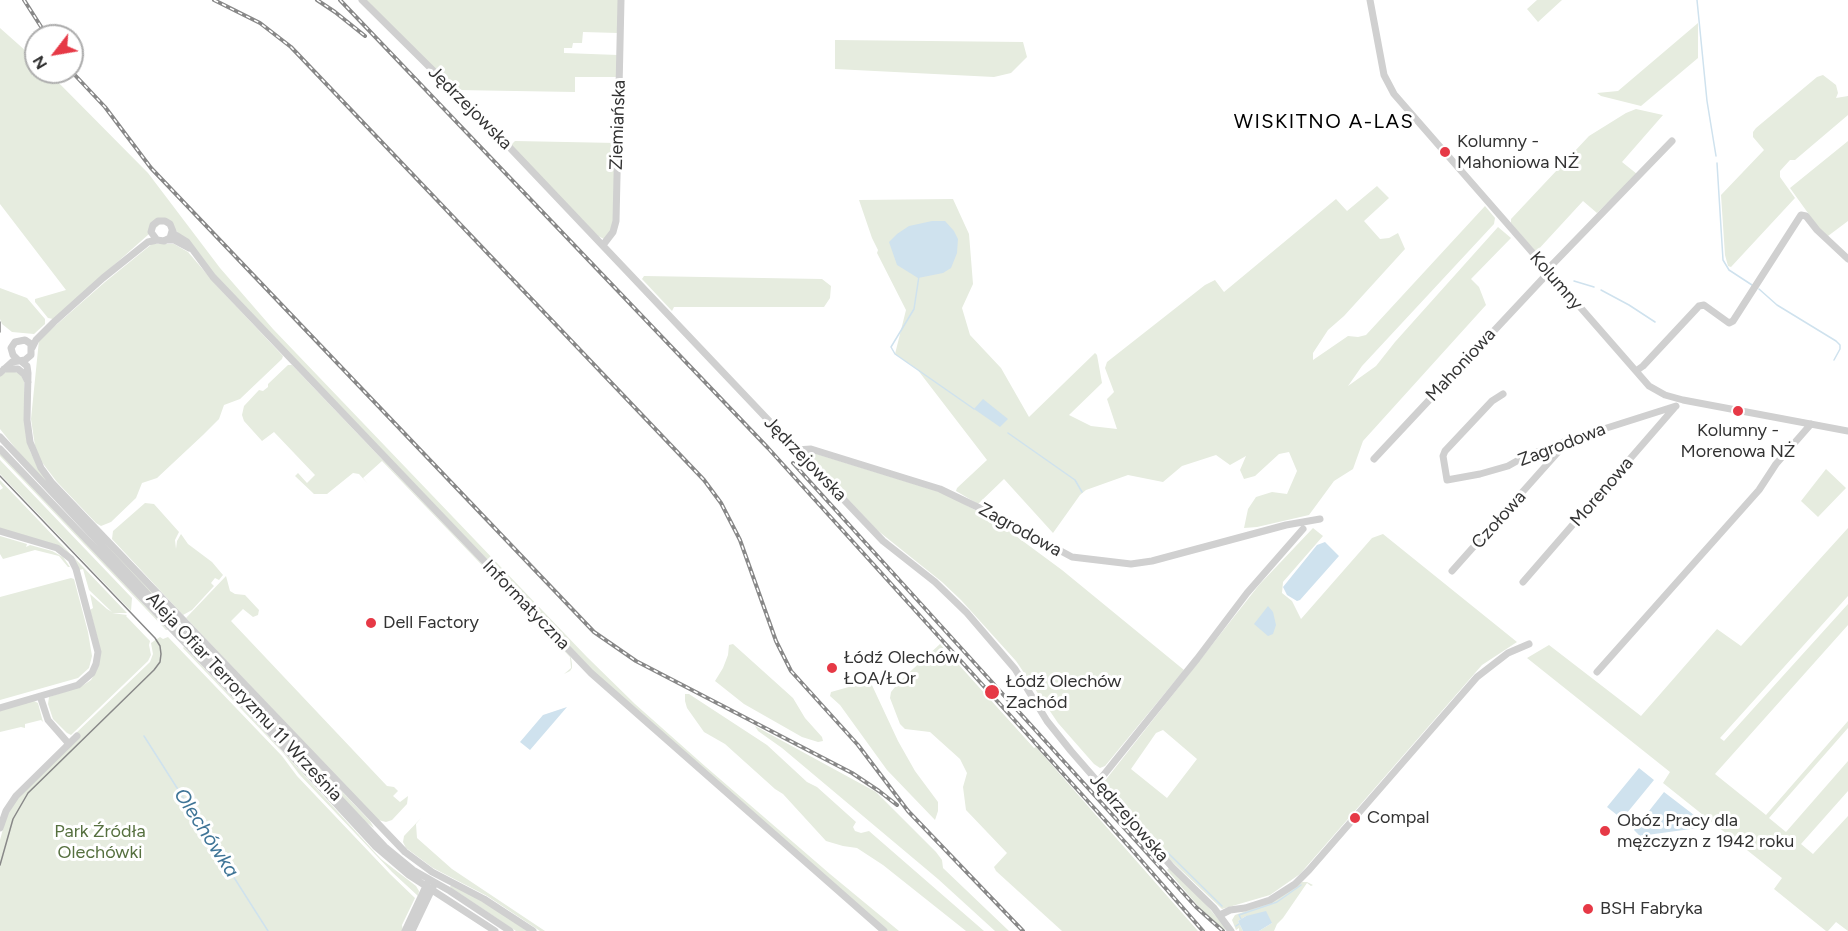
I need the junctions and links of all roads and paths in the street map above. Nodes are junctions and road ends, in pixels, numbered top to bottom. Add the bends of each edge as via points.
1 (362, 0) edge
2 (621, 0) edge
3 (1371, 0) edge
4 (1672, 141) dead end
5 (172, 231) junction
6 (151, 232) junction
7 (157, 240) junction
8 (167, 240) junction
9 (603, 245) junction
10 (193, 251) junction
11 (127, 258) junction
12 (1848, 259) edge
13 (1548, 271) junction
14 (54, 322) junction
15 (25, 340) junction
16 (12, 352) junction
17 (32, 352) junction
18 (20, 360) junction
19 (1, 370) edge
20 (1635, 371) junction
21 (28, 383) junction
22 (1503, 394) dead end
23 (28, 400) junction
24 (1677, 403) junction
25 (1811, 424) junction
26 (1848, 431) edge
27 (0, 437) edge
28 (1569, 440) junction
29 (0, 449) edge
30 (796, 450) junction
31 (1374, 459) dead end
32 (1320, 519) dead end
33 (1303, 529) dead end
34 (0, 531) edge
35 (1452, 571) dead end
36 (1523, 582) dead end
37 (1529, 644) dead end
38 (1597, 672) dead end
39 (40, 696) junction
40 (0, 708) edge
41 (77, 736) dead end
42 (69, 744) junction
43 (1098, 782) junction
44 (2, 816) edge
45 (0, 828) edge
46 (430, 884) junction
47 (1222, 918) junction
48 (405, 931) edge
49 (412, 931) edge
50 (495, 931) edge
51 (510, 931) edge
52 (533, 931) edge
53 (884, 931) edge
54 (1231, 931) edge

1 - 9 street, Jędrzejowska
2 - 9 street, Ziemiańska via 616,221
3 - 13 street, Kolumny via 1388,85
4 - 13 street, Mahoniowa
5 - 6 street via 168,223 161,221 153,225
5 - 8 street
5 - 10 street, Informatyczna
6 - 7 street
6 - 11 street, Informatyczna
7 - 8 street, Informatyczna
7 - 11 street, Informatyczna
8 - 10 street, Informatyczna
9 - 30 street, Jędrzejowska
10 - 53 street, Informatyczna via 213,277 591,673
11 - 14 street, Informatyczna
12 - 20 street via 1801,215 1732,322 1704,305 1699,306
13 - 20 street, Kolumny
13 - 31 street, Mahoniowa
14 - 15 street, Informatyczna
14 - 17 street, Informatyczna via 34,342
15 - 16 street, Informatyczna via 15,342
15 - 17 street
16 - 18 street
16 - 19 street
17 - 18 street, Informatyczna
17 - 23 street
18 - 19 street
18 - 21 street via 28,370
19 - 21 street via 18,369
20 - 24 street, Kolumny via 1652,388
21 - 23 street
22 - 28 street, Zagrodowa via 1445,452 1447,480 1508,466
23 - 52 street via 28,433 41,468 102,536 404,851 432,872
24 - 25 street, Kolumny
24 - 28 street, Zagrodowa
24 - 36 street, Morenowa
25 - 26 street, Kolumny
25 - 38 street via 1759,490
27 - 46 street, Aleja Ofiar Terroryzmu 11 Września via 374,836
28 - 35 street, Czołowa
29 - 46 street, Aleja Ofiar Terroryzmu 11 Września via 375,846 394,864
30 - 32 street, Zagrodowa via 811,449 940,489 1072,557 1131,564 1152,561
30 - 43 street, Jędrzejowska via 883,541 967,613 1015,669 1047,721
33 - 43 street via 1247,593
34 - 39 street via 68,555 76,569 96,641 98,656 84,682
37 - 47 street via 1508,653 1477,677 1300,880 1270,900 1230,910
39 - 40 street
39 - 42 street via 48,720
41 - 42 street
42 - 44 street via 16,796
43 - 47 street, Jędrzejowska
44 - 45 street
46 - 48 street
46 - 49 street
46 - 50 street, Aleja Ofiar Terroryzmu 11 Września
46 - 51 street, Aleja Ofiar Terroryzmu 11 Września
47 - 54 street, Jędrzejowska

